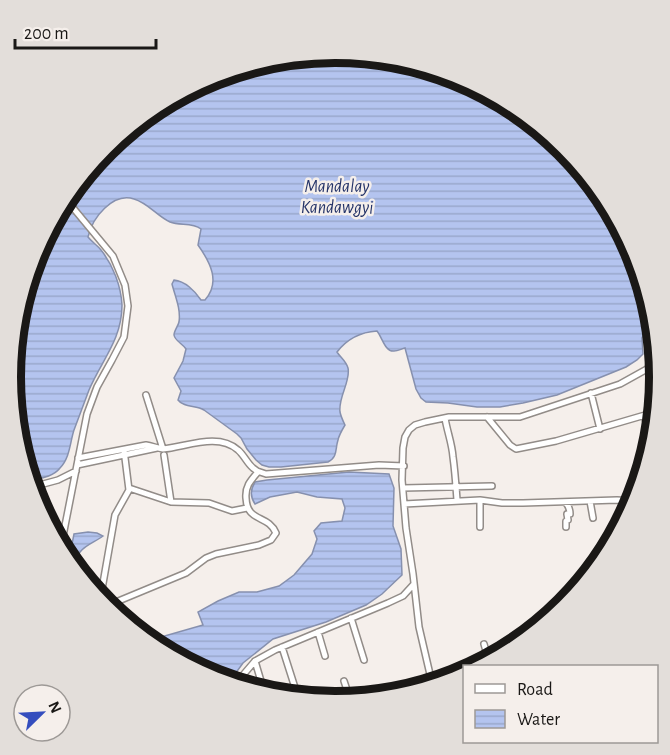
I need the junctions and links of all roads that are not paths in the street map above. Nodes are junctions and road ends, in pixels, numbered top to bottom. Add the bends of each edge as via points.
1 (72, 206) edge
2 (648, 367) edge
3 (591, 393) junction
4 (146, 395) dead end
5 (644, 416) joint
6 (487, 417) junction
7 (445, 418) junction
8 (646, 421) edge
9 (600, 429) junction
10 (161, 451) junction
11 (124, 453) junction
12 (78, 459) junction
13 (404, 466) junction
14 (77, 468) junction
15 (258, 472) junction
16 (40, 485) edge
17 (492, 486) dead end
18 (457, 487) junction
19 (129, 488) junction
20 (403, 489) junction
21 (457, 500) junction
22 (480, 500) junction
23 (590, 501) junction
24 (624, 501) edge
25 (171, 502) junction
26 (566, 502) junction
27 (404, 504) junction
28 (247, 508) junction
29 (592, 518) dead end
30 (566, 526) dead end
31 (480, 527) dead end
32 (63, 535) edge
33 (414, 584) junction
34 (102, 588) edge
35 (115, 602) edge
36 (351, 618) junction
37 (318, 632) junction
38 (484, 644) dead end
39 (282, 646) junction
40 (486, 652) edge
41 (325, 656) dead end
42 (364, 660) dead end
43 (255, 661) junction
44 (241, 677) edge
45 (431, 677) edge
46 (344, 681) dead end
47 (261, 682) edge
48 (295, 689) edge
49 (347, 691) edge

1 - 12 street via 113,256 125,285 128,306 123,337 92,398
2 - 3 street
3 - 6 street via 519,417
3 - 9 street
4 - 10 street
5 - 8 street
5 - 9 street
6 - 7 street
6 - 9 street via 516,449
7 - 13 street via 409,430 403,448
7 - 18 street
10 - 11 street
10 - 15 street via 221,442 235,447
10 - 25 street
11 - 12 street
11 - 14 street
11 - 19 street
12 - 14 street
13 - 15 street
13 - 20 street
14 - 16 street via 58,480
14 - 32 street
15 - 28 street via 247,487
17 - 18 street
18 - 20 street
18 - 21 street
19 - 25 street
19 - 34 street via 115,515
20 - 27 street
21 - 22 street
21 - 27 street
22 - 26 street
22 - 31 street
23 - 24 street
23 - 26 street
23 - 29 street
25 - 28 street via 209,504 232,511
26 - 30 street via 570,511
27 - 33 street
28 - 35 street via 273,528 276,533 271,540 216,554 186,573
33 - 36 street via 403,596
33 - 45 street
36 - 37 street
36 - 42 street
37 - 39 street
37 - 41 street
38 - 40 street
39 - 43 street
39 - 48 street
43 - 44 street
43 - 47 street
46 - 49 street

